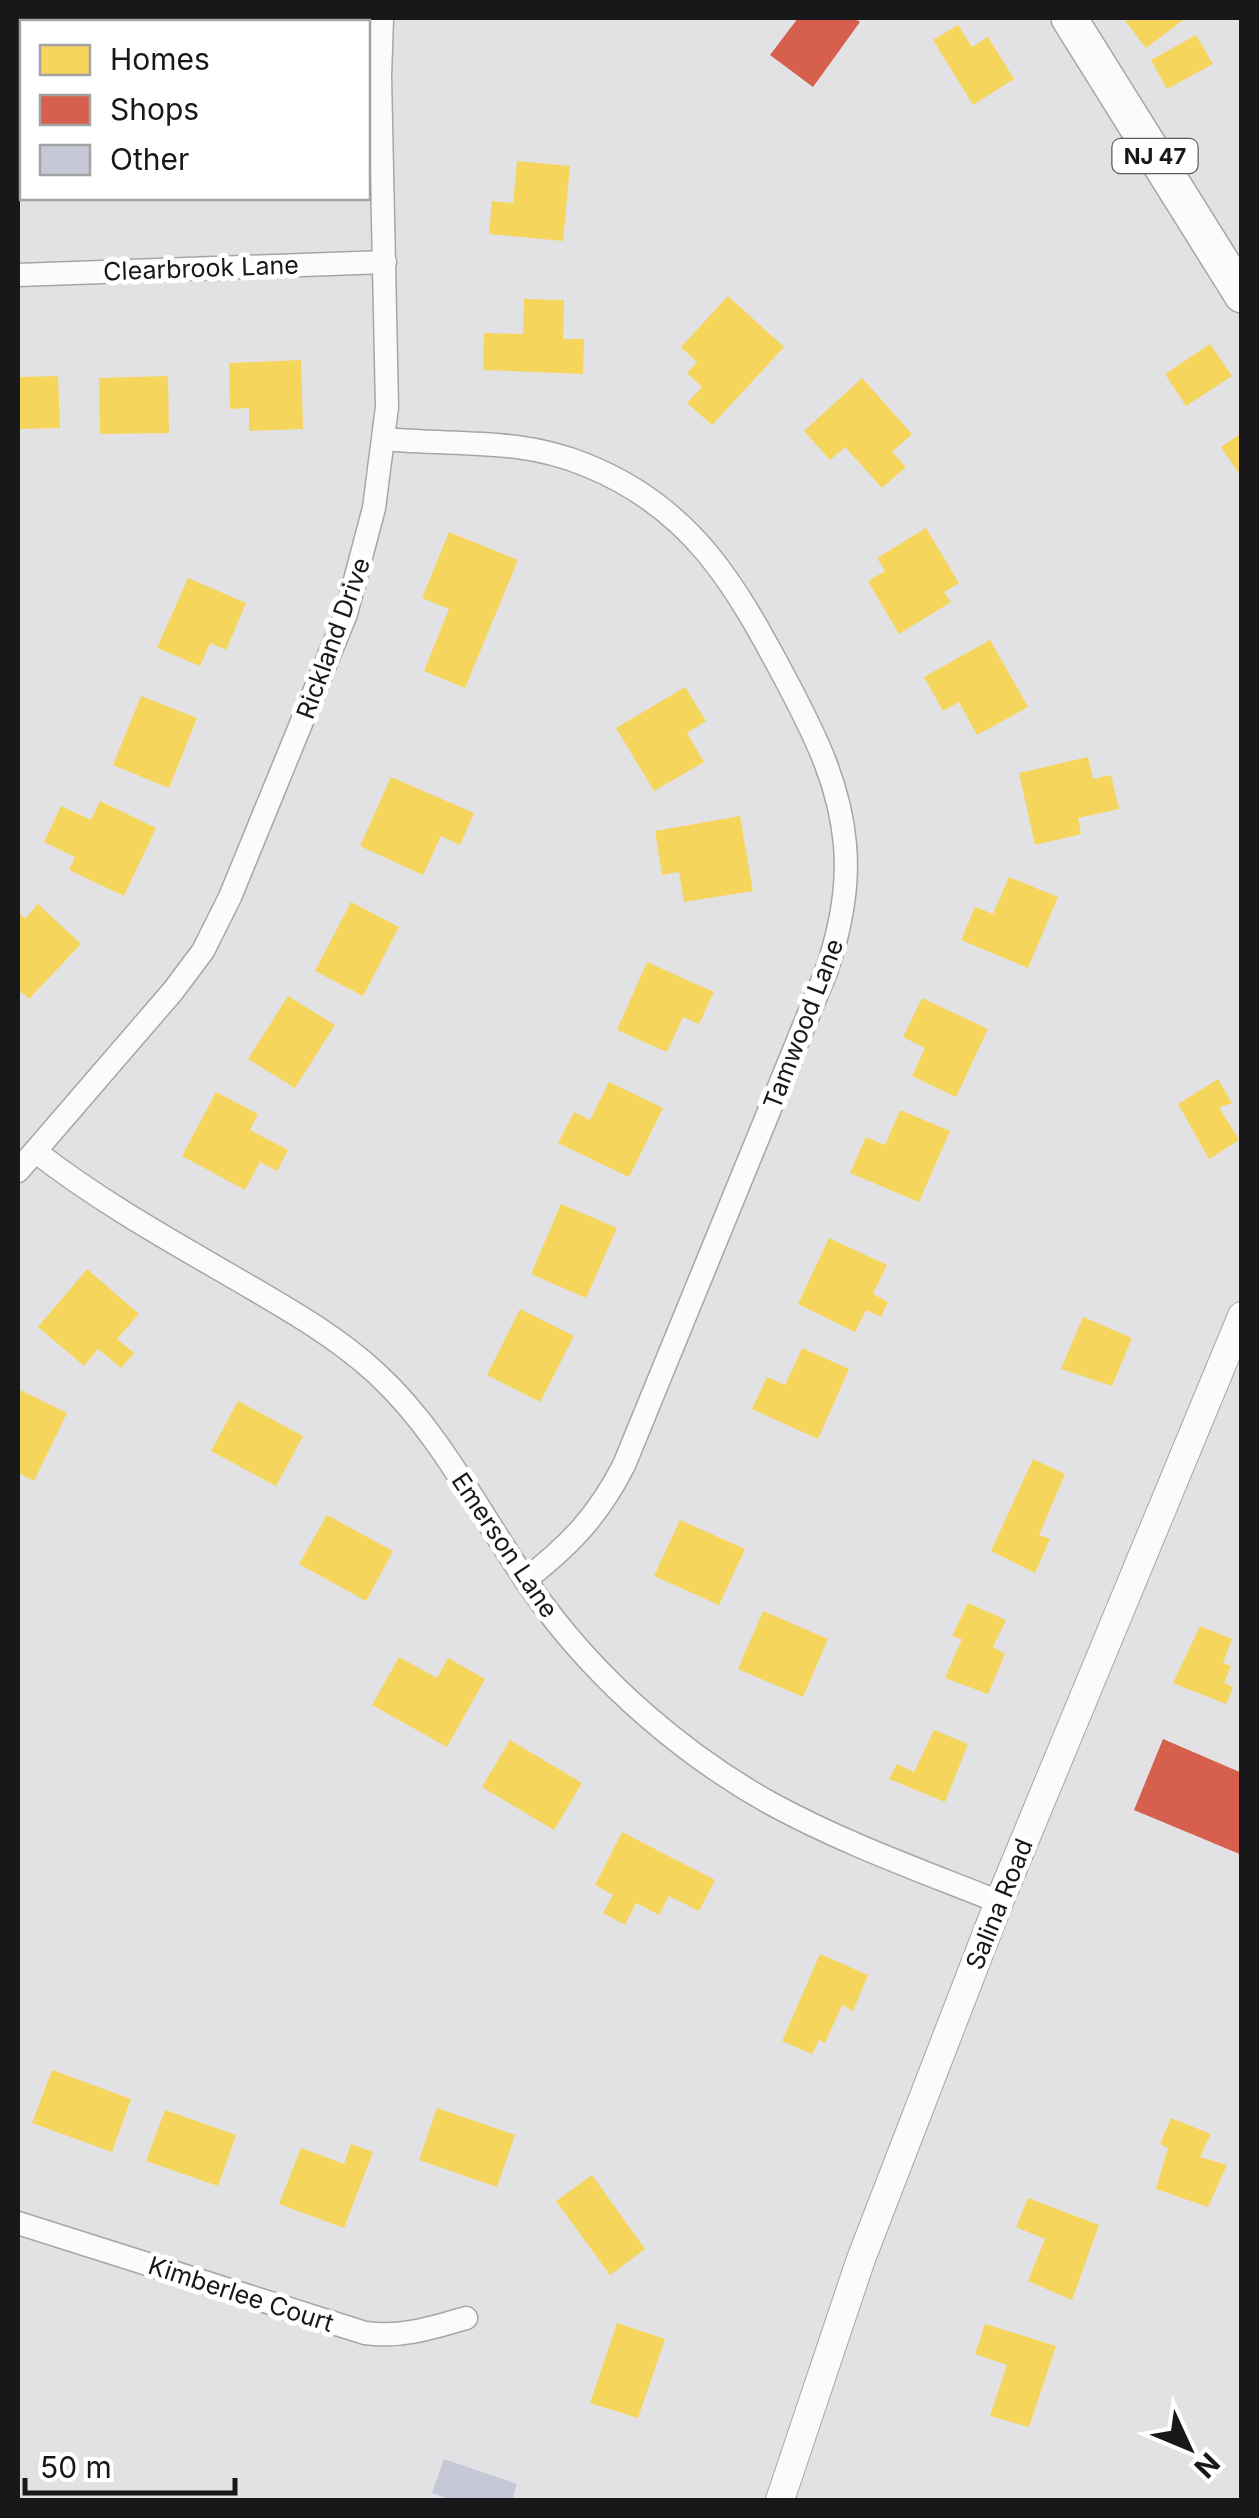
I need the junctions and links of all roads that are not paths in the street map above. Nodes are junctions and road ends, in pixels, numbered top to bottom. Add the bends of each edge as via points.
1 (382, 18) edge
2 (1069, 18) edge
3 (385, 262) junction
4 (18, 275) edge
5 (1242, 296) edge
6 (385, 439) junction
7 (35, 1151) junction
8 (18, 1172) edge
9 (1242, 1316) edge
10 (525, 1580) junction
11 (999, 1902) junction
12 (18, 2223) edge
13 (466, 2318) dead end
14 (780, 2500) edge

1 - 3 street, Rickland Drive
2 - 5 main road, NJ 47
3 - 4 street, Clearbrook Lane
3 - 6 street, Rickland Drive
6 - 7 street, Rickland Drive via 346,614 218,924 174,991
6 - 10 street, Tamwood Lane via 541,450 612,476 668,513 720,567 754,618 826,760 844,835 844,898 826,972 624,1465 585,1528
7 - 8 street, Rickland Drive
7 - 10 street, Emerson Lane via 86,1190 362,1360 428,1433
9 - 11 street, Salina Road
10 - 11 street, Emerson Lane via 619,1690 724,1774 843,1839
11 - 14 street, Salina Road via 861,2259
12 - 13 street, Kimberlee Court via 365,2333 405,2334

